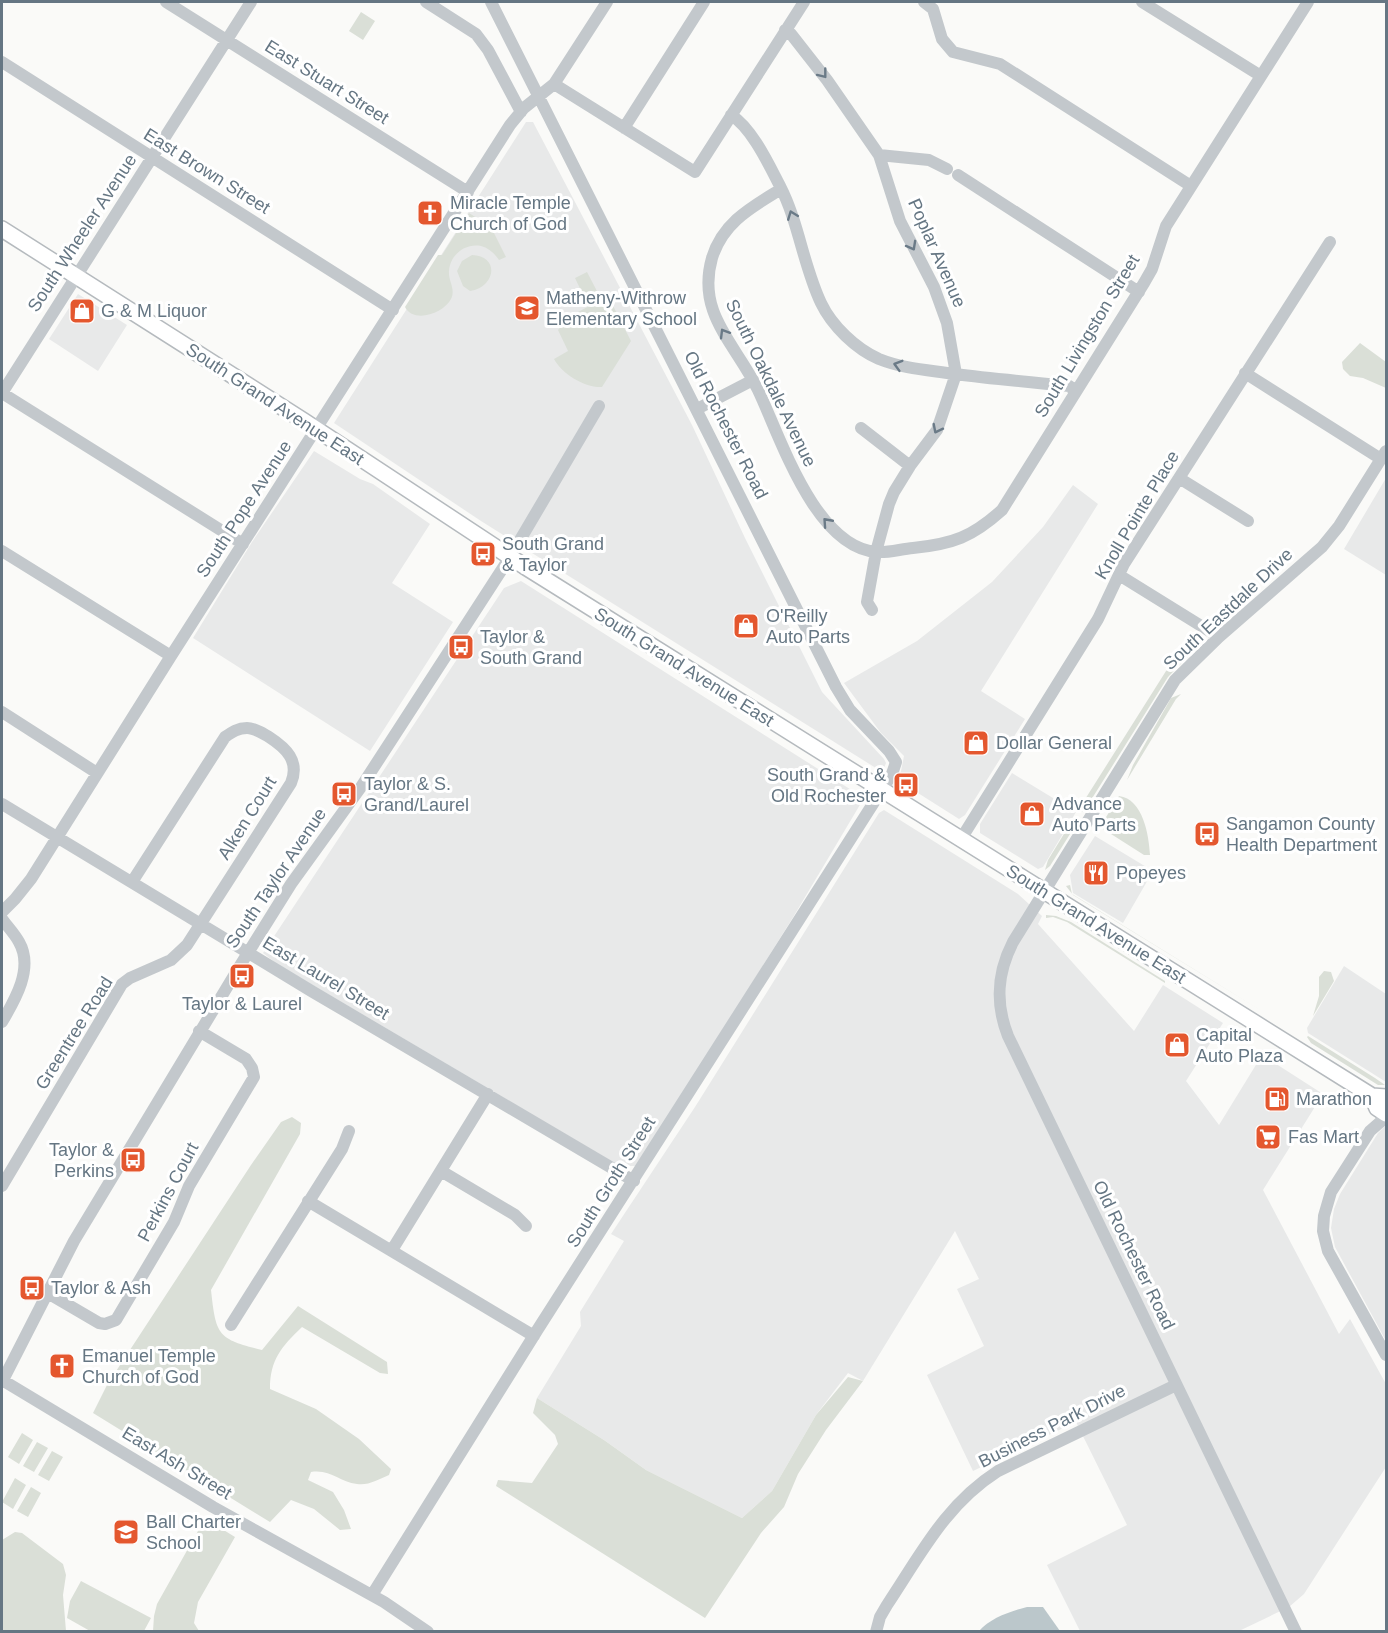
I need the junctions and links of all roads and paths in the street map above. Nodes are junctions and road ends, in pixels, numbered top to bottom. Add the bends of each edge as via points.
1 (166, 2) edge
2 (251, 2) edge
3 (426, 2) edge
4 (491, 2) edge
5 (607, 2) edge
6 (704, 2) edge
7 (804, 2) edge
8 (924, 2) edge
9 (1142, 2) edge
10 (1308, 2) edge
11 (785, 30) junction
12 (227, 40) junction
13 (2, 62) edge
14 (1261, 76) junction
15 (554, 84) junction
16 (538, 97) junction
17 (520, 112) junction
18 (732, 115) junction
19 (624, 128) junction
20 (879, 155) junction
21 (152, 158) junction
22 (1191, 186) junction
23 (781, 189) junction
24 (468, 192) junction
25 (2, 229) edge
26 (1330, 242) dead end
27 (76, 276) junction
28 (1139, 292) junction
29 (393, 310) junction
30 (1245, 373) junction
31 (956, 374) junction
32 (753, 380) junction
33 (1076, 391) junction
34 (2, 393) edge
35 (599, 406) dead end
36 (697, 409) junction
37 (861, 428) dead end
38 (317, 430) junction
39 (1384, 455) edge
40 (910, 466) junction
41 (1179, 478) junction
42 (1248, 521) dead end
43 (243, 544) junction
44 (2, 551) edge
45 (876, 552) junction
46 (510, 557) junction
47 (1119, 575) junction
48 (872, 610) dead end
49 (1219, 637) junction
50 (171, 656) junction
51 (2, 712) edge
52 (97, 773) junction
53 (881, 790) junction
54 (2, 804) edge
55 (57, 837) junction
56 (961, 839) junction
57 (132, 882) junction
58 (1045, 892) junction
59 (2, 912) edge
60 (2, 919) edge
61 (201, 925) junction
62 (248, 952) junction
63 (2, 1022) edge
64 (199, 1031) junction
65 (488, 1094) junction
66 (1383, 1103) edge
67 (349, 1131) dead end
68 (441, 1171) junction
69 (634, 1181) junction
70 (2, 1186) edge
71 (308, 1201) junction
72 (526, 1226) dead end
73 (392, 1250) junction
74 (46, 1292) junction
75 (231, 1325) dead end
76 (534, 1336) junction
77 (1386, 1355) edge
78 (2, 1381) edge
79 (1176, 1385) junction
80 (372, 1595) junction
81 (424, 1630) edge
82 (876, 1632) edge
83 (1296, 1632) edge

1 - 12 street, East Stuart Street
2 - 12 street, South Wheeler Avenue
3 - 17 street via 476,34
4 - 16 street, Old Rochester Road
5 - 15 street, South Pope Avenue
6 - 19 street
7 - 11 street
8 - 22 street via 933,9 942,39 953,52 1000,64
9 - 14 street
10 - 14 street, South Livingston Street
11 - 18 street
11 -> 20 street, Poplar Avenue via 827,80
12 - 21 street, South Wheeler Avenue
12 - 24 street, East Stuart Street
13 - 21 street, East Brown Street
14 - 22 street, South Livingston Street
15 - 16 street, South Pope Avenue
15 - 19 street
16 - 17 street, South Pope Avenue
16 - 36 street, Old Rochester Road
17 - 24 street, South Pope Avenue
18 - 19 street via 695,172
18 - 23 street via 753,140
20 - 28 street via 929,160 952,172
20 -> 31 street, Poplar Avenue via 900,221 934,287 947,323
21 - 27 street, South Wheeler Avenue
21 - 29 street, East Brown Street
22 - 28 street, South Livingston Street via 1166,226 1152,269
31 -> 23 street via 893,364 877,358 846,336 822,304
32 -> 23 street, South Oakdale Avenue via 712,312 710,267 720,239 738,217
24 - 29 street, South Pope Avenue
25 - 27 main road, South Grand Avenue East
26 - 30 street, Knoll Pointe Place
27 - 34 street, South Wheeler Avenue
27 - 38 main road, South Grand Avenue East
28 - 33 street, South Livingston Street
29 - 38 street, South Pope Avenue
30 - 39 street
30 - 41 street, Knoll Pointe Place
31 - 33 street via 1069,386
31 -> 40 street, Poplar Avenue via 937,430
32 - 36 street
45 -> 32 street, South Oakdale Avenue via 847,540 824,520 798,477
33 - 45 street, South Livingston Street via 1002,510 989,521 951,542
34 - 43 street
35 - 46 street, South Taylor Avenue
36 - 53 street, Old Rochester Road via 836,687 850,710 894,756 896,766
37 - 40 street
38 - 43 street, South Pope Avenue
38 - 46 main road, South Grand Avenue East
39 - 49 street, South Eastdale Drive via 1322,547
40 - 45 street, Poplar Avenue via 889,504
41 - 42 street
41 - 47 street, Knoll Pointe Place
43 - 50 street, South Pope Avenue
44 - 50 street
45 - 48 street, Poplar Avenue via 867,602
46 - 53 main road, South Grand Avenue East
46 - 62 street, South Taylor Avenue
47 - 49 street
47 - 56 street, Knoll Pointe Place via 1098,619
49 - 58 street, South Eastdale Drive via 1175,680
50 - 52 street, South Pope Avenue
51 - 52 street
52 - 55 street, South Pope Avenue
53 - 56 main road, South Grand Avenue East
53 - 69 street, South Groth Street
54 - 55 street, East Laurel Street
55 - 57 street, East Laurel Street
55 - 59 street, South Pope Avenue via 23,890
56 - 58 main road, South Grand Avenue East
57 - 61 street, East Laurel Street
57 - 61 street, Alken Court via 225,737 246,728 282,745 295,767 293,778
58 - 66 main road, South Grand Avenue East
58 - 79 street, Old Rochester Road via 1003,964 998,992 1002,1022
60 - 63 street via 20,943 24,965 19,992
61 - 62 street, East Laurel Street
61 - 70 street, Greentree Road via 171,960 122,984
62 - 64 street, South Taylor Avenue
62 - 65 street, East Laurel Street
64 - 74 street, South Taylor Avenue
64 - 74 street, Perkins Court via 246,1059 257,1074 189,1186 174,1222 116,1320 105,1328
65 - 68 street
65 - 69 street, East Laurel Street
66 - 77 street via 1331,1192 1323,1231 1328,1251
67 - 71 street via 342,1149
68 - 72 street via 515,1215
68 - 73 street
69 - 76 street, South Groth Street
71 - 73 street
71 - 75 street
73 - 76 street
74 - 78 street, South Taylor Avenue
76 - 80 street, South Groth Street
78 - 80 street, East Ash Street via 213,1507
79 - 82 street, Business Park Drive via 998,1471 971,1490 943,1519 887,1605
79 - 83 street, Old Rochester Road
80 - 81 street, East Ash Street

